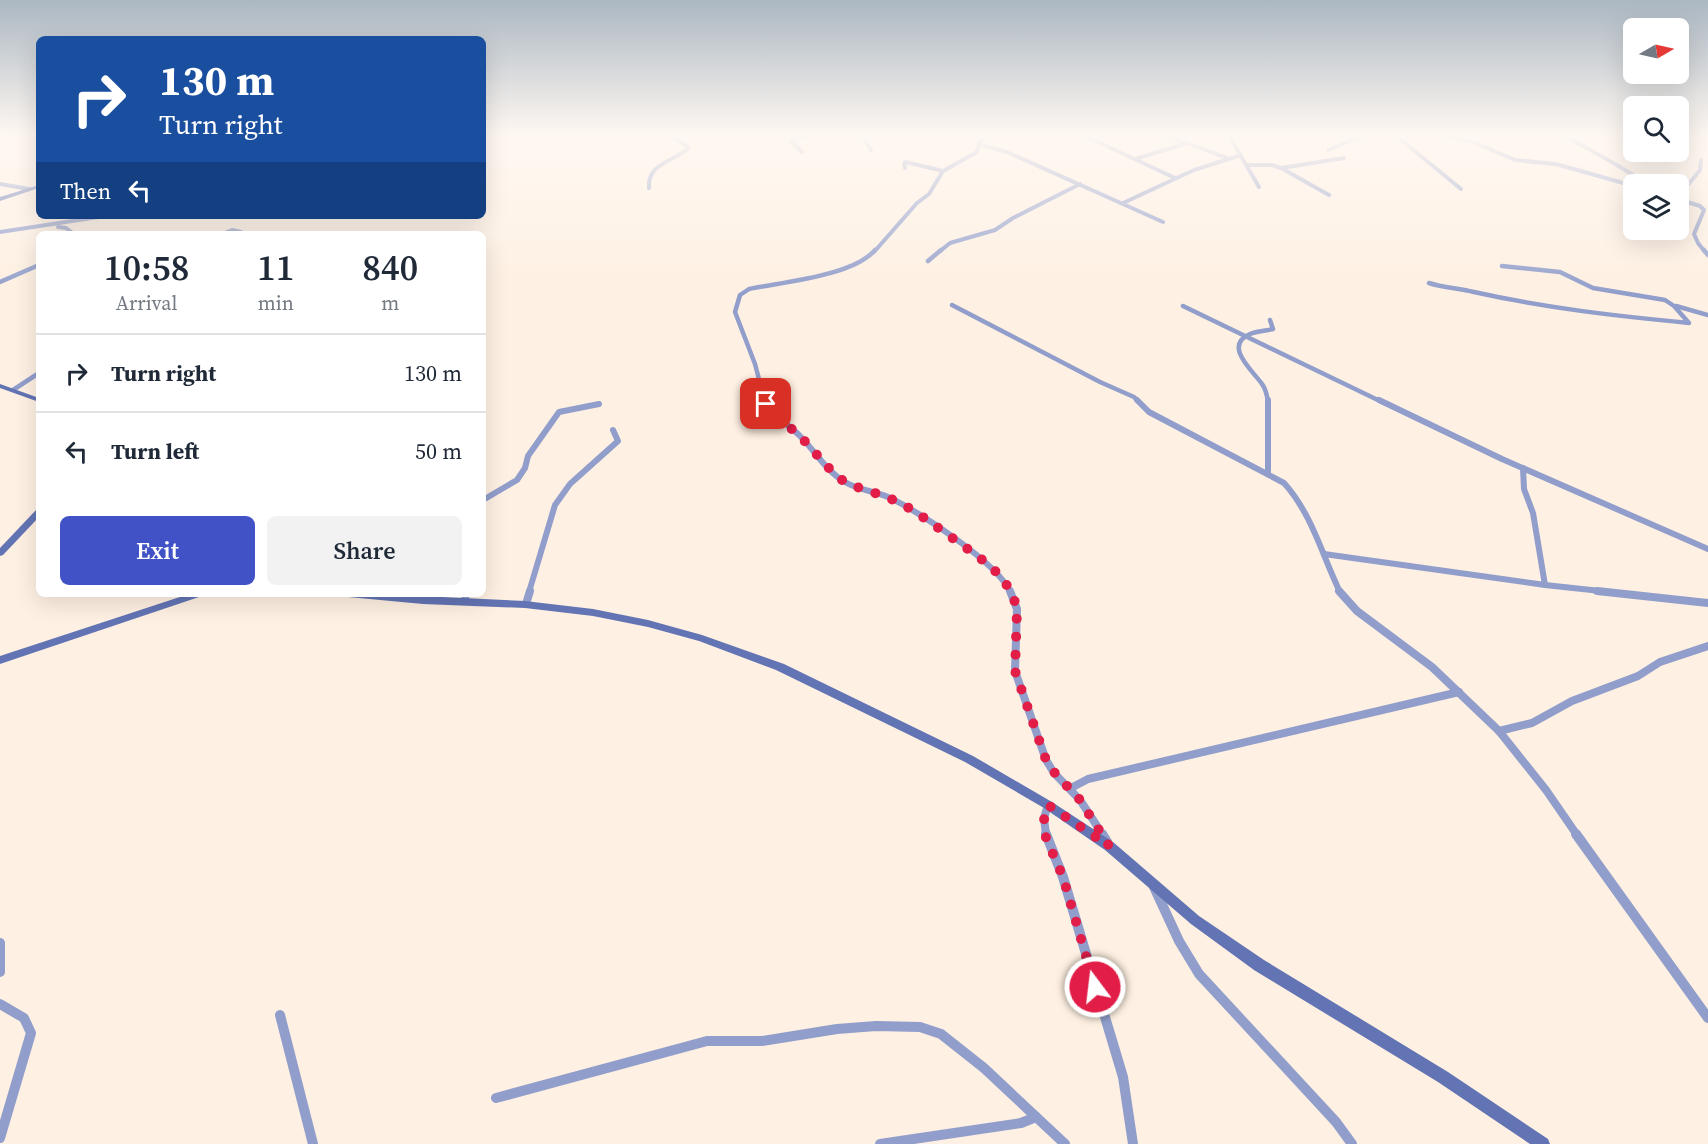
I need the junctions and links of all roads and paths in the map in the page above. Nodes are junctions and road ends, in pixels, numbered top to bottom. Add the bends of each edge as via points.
1 (20, 187) edge
2 (34, 187) edge
3 (932, 187) edge
4 (1074, 187) edge
5 (1088, 187) edge
6 (1155, 187) edge
7 (1315, 187) edge
8 (29, 189) junction
9 (1329, 195) dead end
10 (0, 198) edge
11 (1689, 202) edge
12 (1123, 203) junction
13 (1700, 206) junction
14 (1708, 206) edge
15 (88, 219) edge
16 (1163, 222) dead end
17 (53, 225) junction
18 (70, 231) edge
19 (0, 232) edge
20 (1708, 255) edge
21 (928, 261) dead end
22 (1502, 266) dead end
23 (36, 267) edge
24 (0, 282) edge
25 (1429, 283) dead end
26 (952, 305) dead end
27 (1673, 305) junction
28 (1183, 306) dead end
29 (1708, 315) edge
30 (1270, 320) dead end
31 (1246, 336) junction
32 (36, 375) edge
33 (0, 386) edge
34 (13, 390) junction
35 (36, 399) edge
36 (599, 404) dead end
37 (613, 429) dead end
38 (1523, 468) junction
39 (1268, 473) junction
40 (486, 498) edge
41 (36, 515) edge
42 (1708, 549) edge
43 (0, 553) edge
44 (1324, 554) junction
45 (1545, 585) junction
46 (190, 597) edge
47 (380, 597) edge
48 (465, 597) edge
49 (1708, 603) edge
50 (526, 604) junction
51 (1708, 646) edge
52 (0, 660) edge
53 (1459, 692) junction
54 (1499, 731) junction
55 (1071, 788) junction
56 (1048, 805) junction
57 (1109, 846) junction
58 (1154, 887) junction
59 (0, 943) edge
60 (0, 972) edge
61 (0, 1004) edge
62 (280, 1015) dead end
63 (1708, 1018) edge
64 (496, 1098) dead end
65 (1036, 1117) junction
66 (0, 1138) edge
67 (313, 1144) edge
68 (880, 1144) edge
69 (1065, 1144) edge
70 (1133, 1144) edge
71 (1352, 1144) edge
72 (1543, 1144) edge

1 - 8 street
2 - 8 street
3 - 55 street via 865,262 749,289 740,295 735,312 765,402 774,414 836,476 913,510 988,564 1008,586 1017,609 1015,660 1020,685 1046,760
4 - 21 street via 995,230 950,243
5 - 12 street
6 - 12 street
7 - 9 street
8 - 10 street
11 - 13 street
12 - 16 street
13 - 14 street
13 - 20 street via 1704,212 1693,235
15 - 17 street
17 - 18 street
17 - 19 street
22 - 27 street via 1560,272 1593,288 1665,300
23 - 24 street
25 - 27 street via 1532,305 1689,323
26 - 39 street via 1138,399 1149,412
27 - 29 street
28 - 31 street
30 - 31 street via 1273,329
31 - 38 street
31 - 39 street via 1240,345 1243,361 1267,396
32 - 34 street
33 - 34 street
34 - 35 street
36 - 40 street via 559,412 528,456 517,480
37 - 50 street via 618,441 570,484 555,505
38 - 42 street
38 - 45 street
39 - 44 street via 1294,494
41 - 43 street
44 - 45 street
44 - 53 street via 1334,583 1347,603
45 - 49 street
46 - 52 street
47 - 48 street
48 - 50 street
50 - 56 street via 634,621 752,655 916,732 1000,775
51 - 54 street via 1660,662 1638,676 1572,701 1532,723
53 - 54 street
53 - 55 street via 1088,779
54 - 63 street via 1546,790
55 - 57 street
56 - 57 street
56 - 70 street via 1044,818 1046,838 1063,877 1123,1077
57 - 58 street
58 - 71 street via 1199,974
58 - 72 street via 1259,964 1443,1077
59 - 60 street
61 - 66 street via 26,1018 31,1033
62 - 67 street
64 - 65 street via 707,1041 762,1041 876,1026 920,1027 941,1034
65 - 68 street via 1021,1123
65 - 69 street

